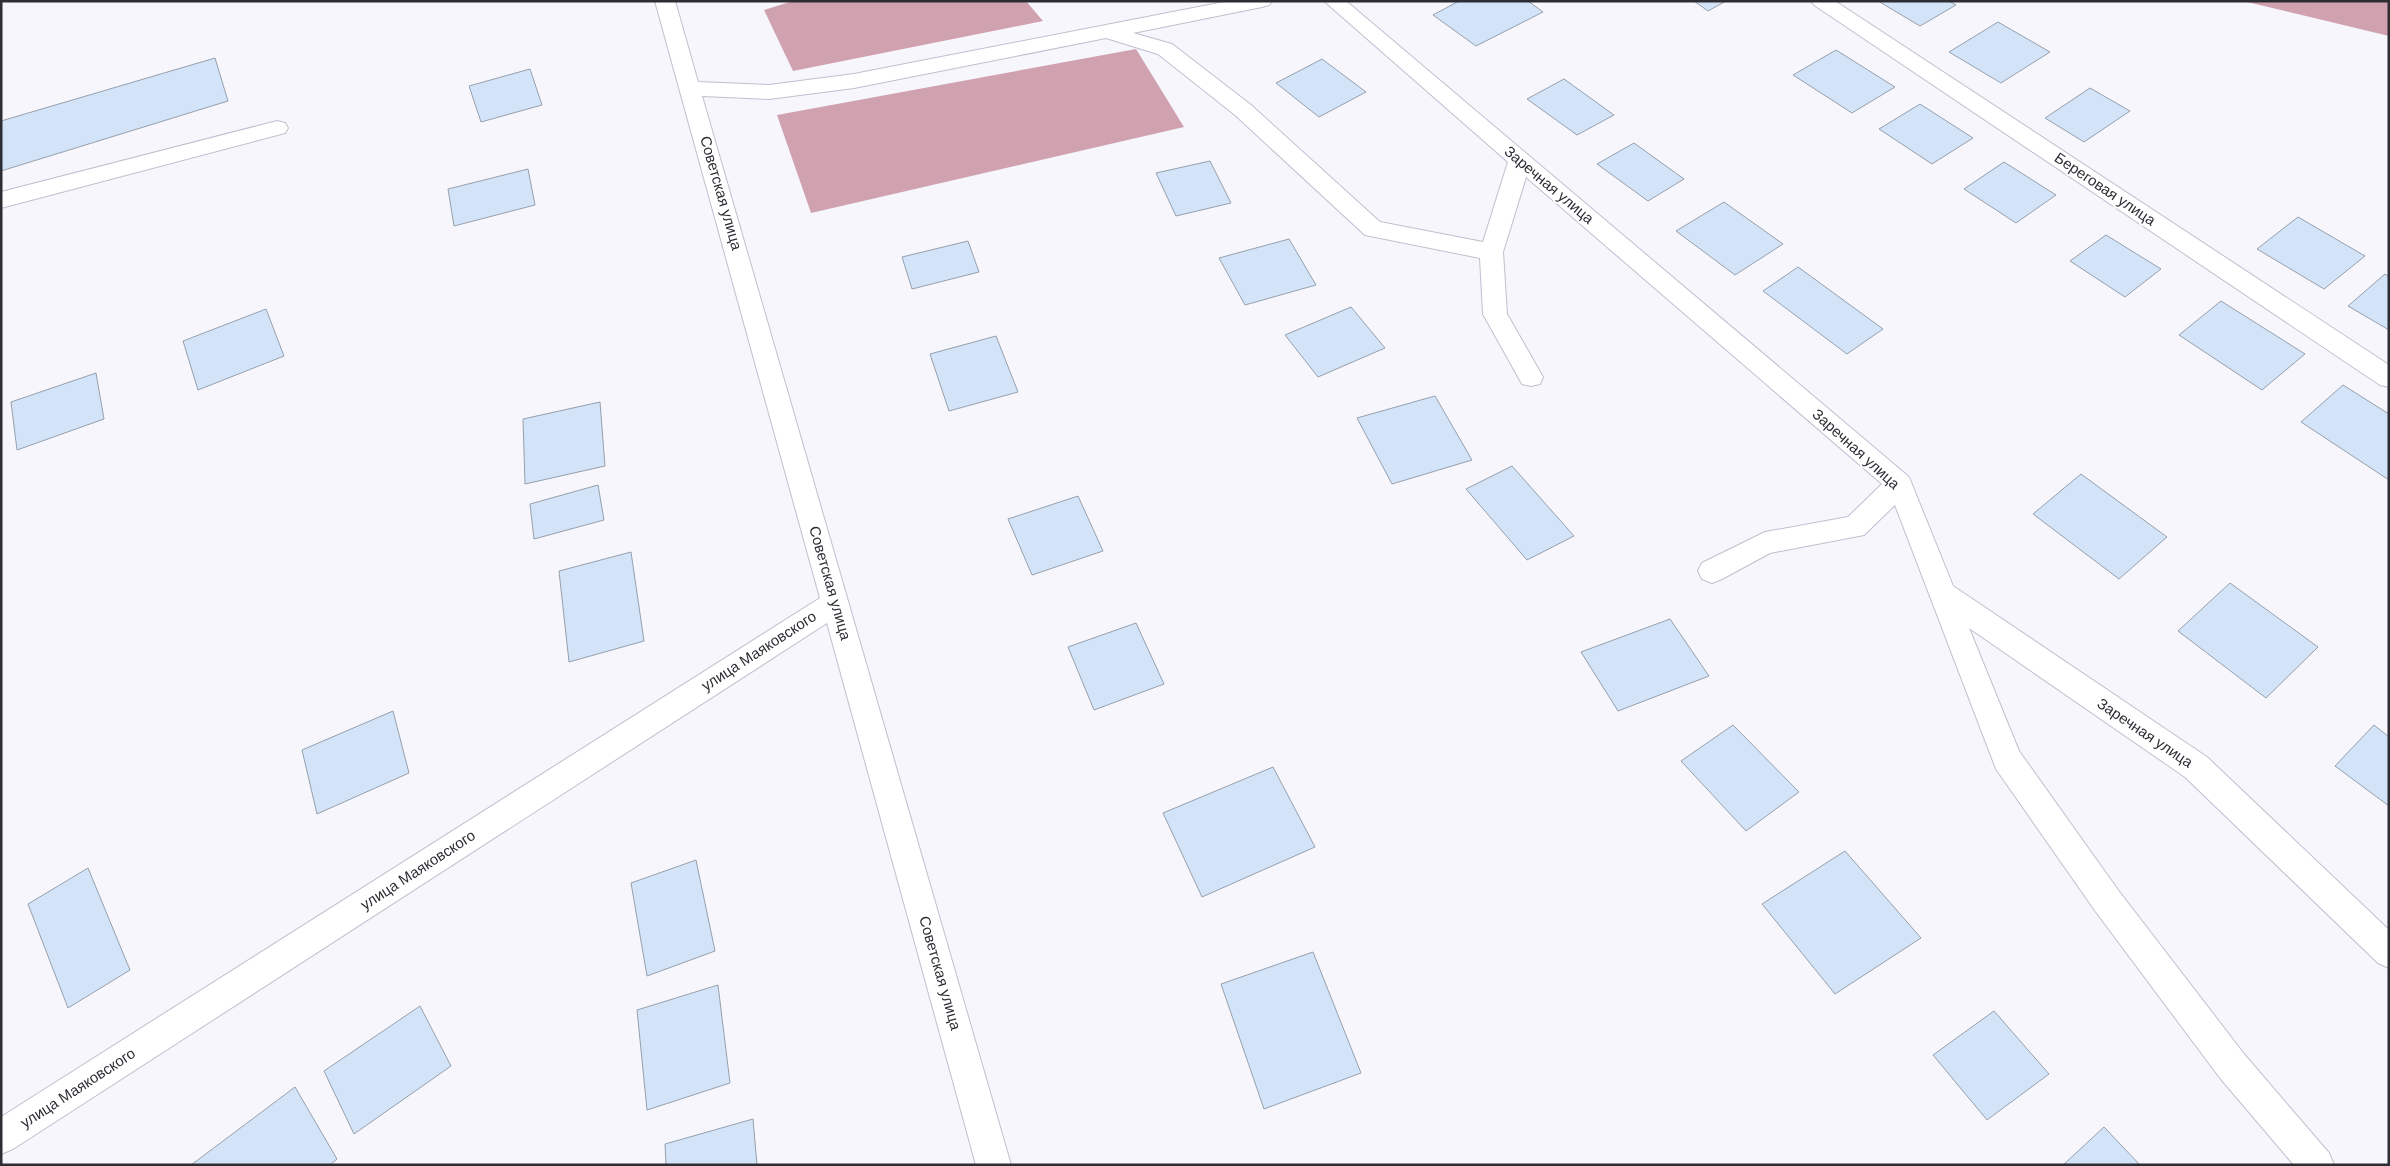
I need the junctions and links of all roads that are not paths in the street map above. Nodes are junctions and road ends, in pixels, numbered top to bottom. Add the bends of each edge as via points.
1 (666, 1) edge
2 (1262, 1) edge
3 (1334, 1) edge
4 (1821, 1) edge
5 (1108, 31) junction
6 (692, 89) junction
7 (277, 128) dead end
8 (1520, 160) junction
9 (1, 200) edge
10 (1491, 252) junction
11 (1531, 378) dead end
12 (2389, 378) edge
13 (1900, 484) junction
14 (1712, 571) dead end
15 (1942, 594) junction
16 (836, 602) junction
17 (2389, 952) edge
18 (1, 1137) edge
19 (994, 1165) edge
20 (2317, 1165) edge

1 - 6 street, Советская улица
2 - 5 street
3 - 8 street, Заречная улица
4 - 12 street, Береговая улица
5 - 6 street via 854,81 769,92
5 - 10 street via 1165,49 1243,110 1373,229
6 - 16 street, Советская улица
7 - 9 street
8 - 10 street
8 - 13 street, Заречная улица
10 - 11 street via 1496,314
13 - 14 street via 1855,527 1765,543
13 - 15 street, Заречная улица
15 - 17 street, Заречная улица via 2196,767
15 - 20 street via 2007,759 2232,1066
16 - 18 street, улица Маяковского
16 - 19 street, Советская улица

